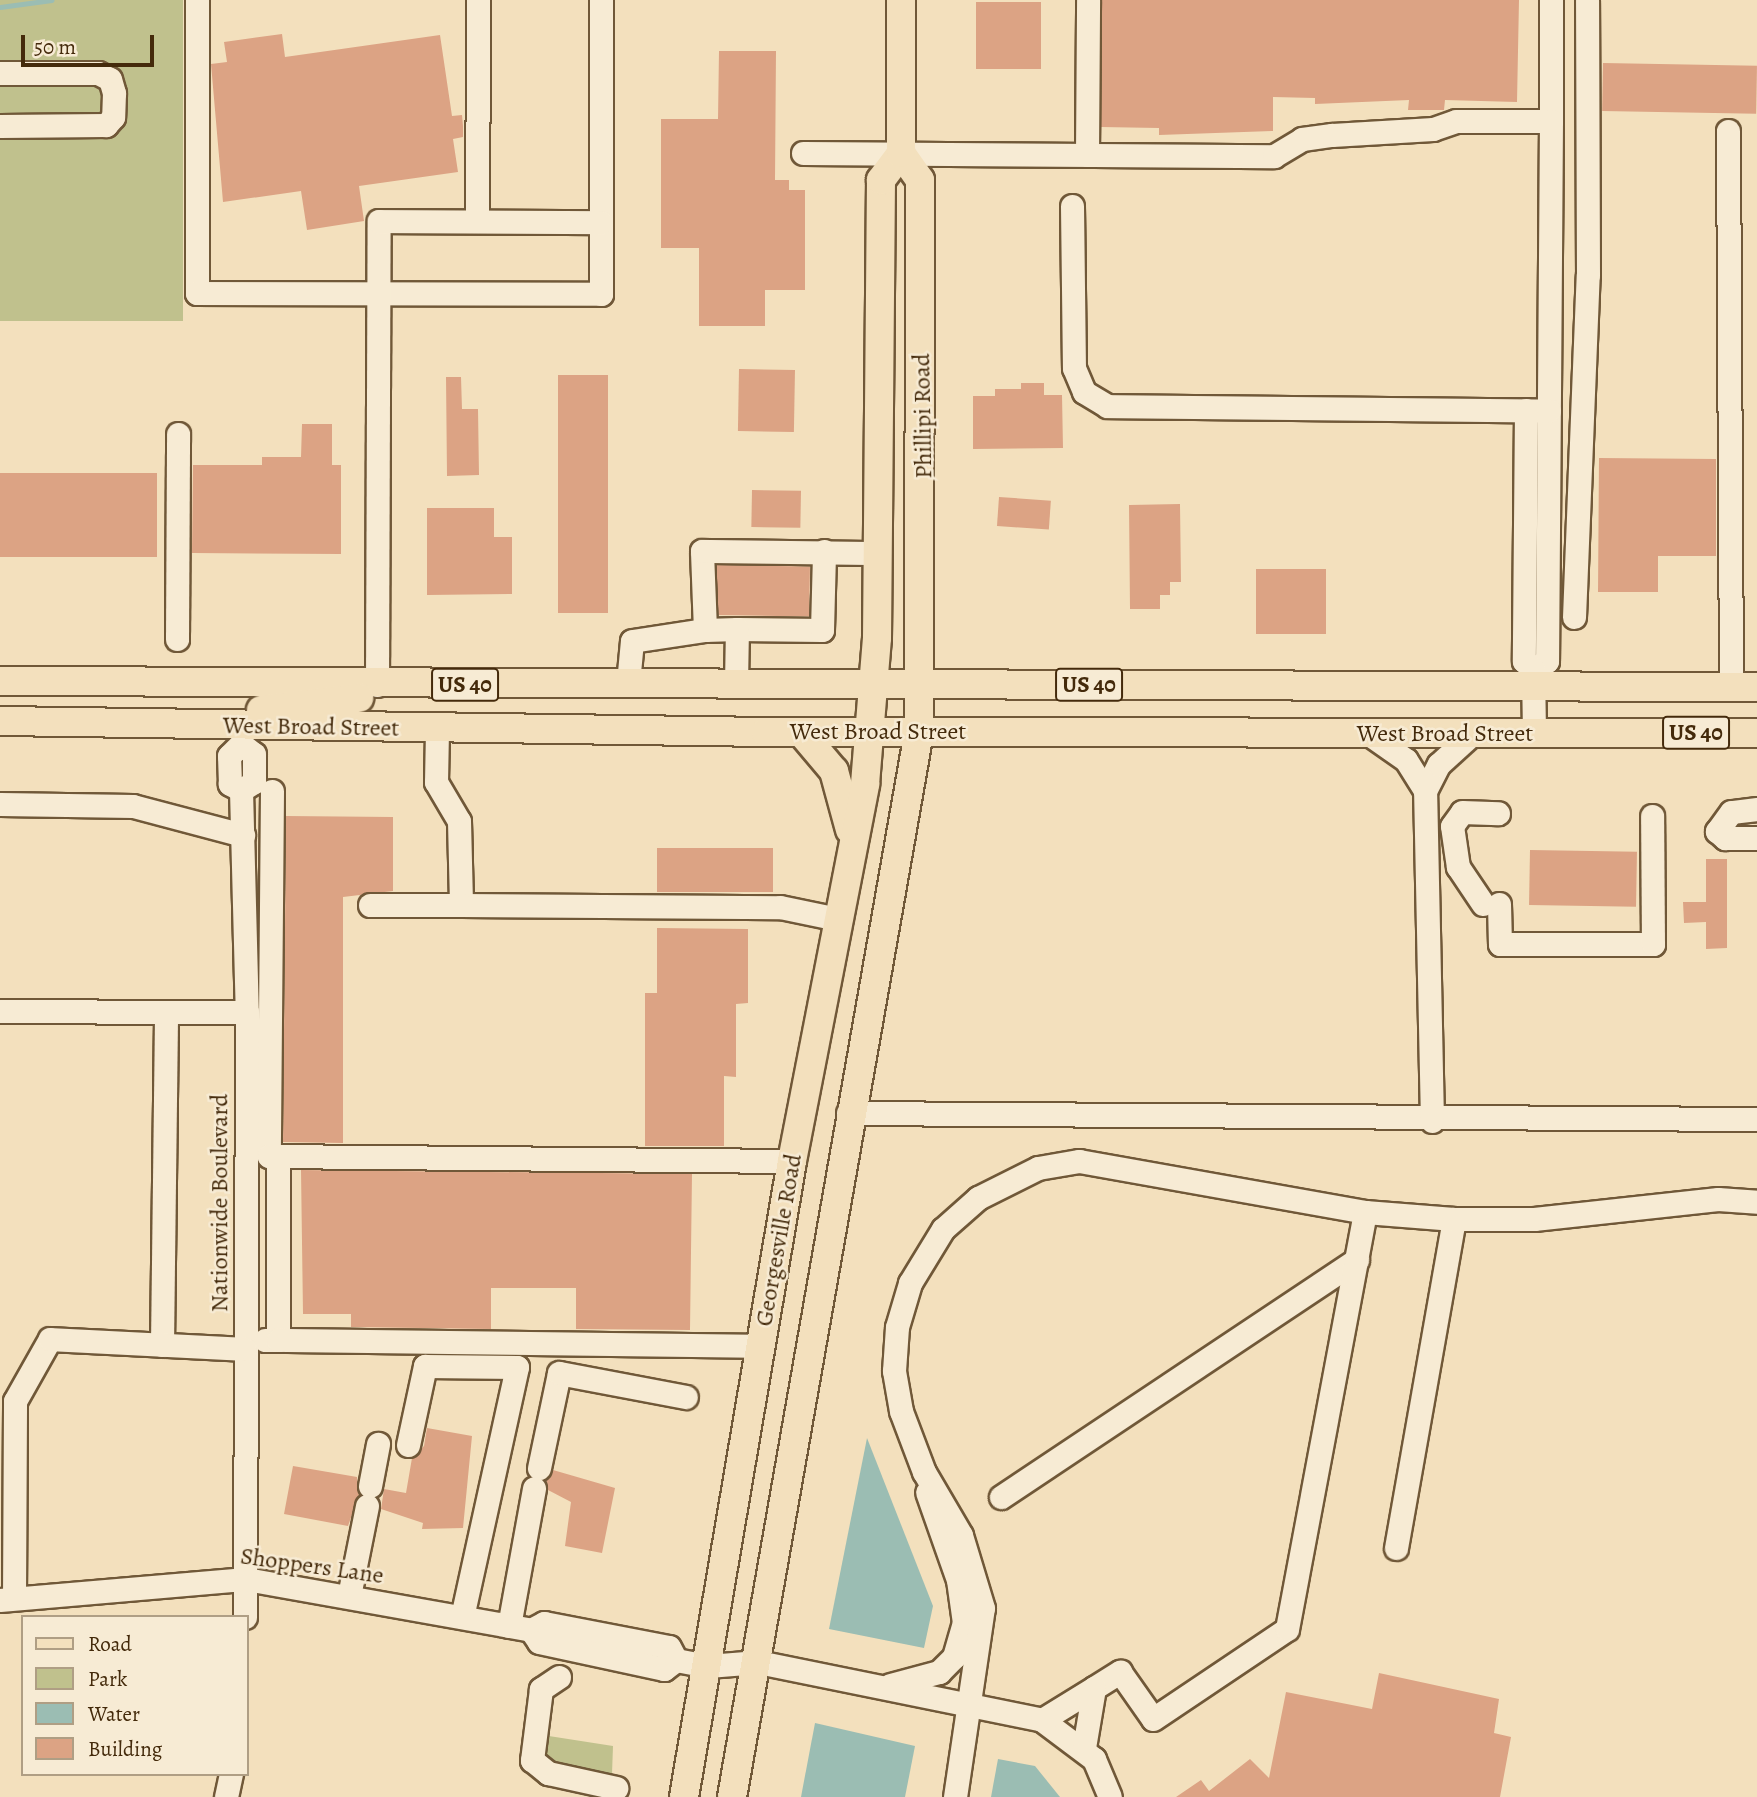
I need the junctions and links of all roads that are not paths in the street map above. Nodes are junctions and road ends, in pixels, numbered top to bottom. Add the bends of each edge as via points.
1 (197, 0) edge
2 (478, 0) edge
3 (601, 0) edge
4 (901, 0) edge
5 (1088, 0) edge
6 (1551, 0) edge
7 (1587, 0) edge
8 (0, 73) edge
9 (1551, 121) junction
10 (0, 126) edge
11 (1728, 131) dead end
12 (803, 153) dead end
13 (901, 153) junction
14 (1087, 155) junction
15 (1072, 206) dead end
16 (477, 221) junction
17 (601, 222) junction
18 (379, 293) junction
19 (1526, 411) junction
20 (1549, 411) junction
21 (178, 435) dead end
22 (824, 551) junction
23 (878, 553) junction
24 (1574, 617) dead end
25 (737, 629) junction
26 (705, 630) junction
27 (177, 639) dead end
28 (1533, 678) junction
29 (0, 681) edge
30 (628, 683) junction
31 (239, 684) junction
32 (583, 684) junction
33 (736, 684) junction
34 (875, 684) junction
35 (377, 685) junction
36 (920, 685) junction
37 (1744, 687) edge
38 (0, 721) edge
39 (46, 721) junction
40 (437, 730) junction
41 (801, 732) junction
42 (872, 732) junction
43 (919, 732) junction
44 (1757, 733) edge
45 (1369, 734) junction
46 (1472, 734) junction
47 (241, 735) junction
48 (1534, 735) junction
49 (1425, 791) junction
50 (272, 792) dead end
51 (0, 804) edge
52 (1757, 809) edge
53 (1498, 813) dead end
54 (1652, 816) dead end
55 (243, 835) junction
56 (1757, 838) edge
57 (853, 844) junction
58 (370, 905) dead end
59 (461, 905) junction
60 (838, 919) junction
61 (0, 1011) edge
62 (166, 1012) junction
63 (247, 1012) junction
64 (848, 1113) junction
65 (1757, 1119) edge
66 (1432, 1121) junction
67 (278, 1157) junction
68 (792, 1161) junction
69 (1757, 1202) edge
70 (1365, 1212) junction
71 (1454, 1219) junction
72 (1357, 1260) junction
73 (278, 1340) junction
74 (162, 1345) junction
75 (245, 1345) junction
76 (761, 1346) junction
77 (686, 1396) dead end
78 (378, 1444) dead end
79 (408, 1445) dead end
80 (924, 1472) junction
81 (1001, 1497) dead end
82 (1396, 1548) dead end
83 (246, 1579) junction
84 (349, 1596) junction
85 (7, 1599) edge
86 (245, 1615) edge
87 (462, 1617) junction
88 (520, 1628) junction
89 (758, 1662) junction
90 (708, 1666) junction
91 (559, 1677) dead end
92 (865, 1685) junction
93 (1094, 1688) junction
94 (972, 1708) junction
95 (1042, 1720) junction
96 (1084, 1748) junction
97 (231, 1776) edge
98 (616, 1788) dead end
99 (226, 1797) edge
100 (684, 1797) edge
101 (732, 1797) edge
102 (955, 1797) edge
103 (1110, 1797) edge

1 - 18 lane via 197,293
2 - 16 lane
3 - 17 lane
4 - 13 main road
5 - 14 lane
6 - 9 lane
7 - 24 lane via 1588,275
8 - 10 lane via 98,73 110,79 114,93 113,117 106,125
9 - 14 lane via 1456,121 1433,129 1332,135 1302,139 1275,156
9 - 20 lane
11 - 37 lane
12 - 13 lane
13 - 14 lane
13 - 23 main road, Phillipi Road via 881,180
13 - 36 main road, Phillipi Road via 920,180
15 - 19 lane via 1074,368 1084,392 1107,406
16 - 17 lane
16 - 18 lane via 379,221
17 - 18 lane via 601,294
18 - 35 lane
19 - 20 lane
19 - 28 lane via 1524,661
20 - 28 lane via 1547,661
21 - 27 lane
22 - 23 lane
22 - 25 lane via 822,630
22 - 26 lane via 702,551
23 - 34 main road, Phillipi Road
25 - 26 lane
25 - 33 lane
26 - 30 lane via 632,641
28 - 36 main road, West Broad Street / US 40
28 - 37 main road, West Broad Street / US 40
28 - 48 lane
29 - 31 main road, West Broad Street / US 40
30 - 32 main road, West Broad Street / US 40
30 - 33 main road, West Broad Street / US 40
31 - 35 main road, West Broad Street / US 40
31 - 39 main road via 228,699 166,699
32 - 35 main road, West Broad Street / US 40
32 - 47 main road via 534,699 356,698 264,708
33 - 34 main road, West Broad Street / US 40
34 - 36 main road, West Broad Street / US 40
34 - 42 main road, Georgesville Road
36 - 43 main road, Georgesville Road
38 - 39 main road, West Broad Street / US 40
39 - 47 main road, West Broad Street / US 40
40 - 41 main road, West Broad Street / US 40
40 - 47 main road, West Broad Street / US 40
40 - 59 lane via 436,782 458,821
41 - 42 main road, West Broad Street / US 40
41 - 57 main road via 834,771
42 - 43 main road, West Broad Street / US 40
42 - 57 main road, Georgesville Road
43 - 45 main road, West Broad Street / US 40
43 - 64 main road, Georgesville Road
44 - 48 main road, West Broad Street / US 40
45 - 46 main road, West Broad Street / US 40
45 - 49 lane via 1406,760
46 - 48 main road, West Broad Street / US 40
46 - 49 lane via 1438,764
47 - 55 lane, Nationwide Boulevard via 254,760 254,782 241,790
49 - 66 lane
50 - 67 lane via 269,1156
51 - 55 lane via 133,806
52 - 56 lane via 1731,812 1717,831 1724,838
53 - 54 lane via 1462,812 1452,826 1458,867 1491,904 1500,944 1653,944
55 - 63 lane, Nationwide Boulevard
57 - 60 main road, Georgesville Road
58 - 59 lane
59 - 60 lane via 780,907
60 - 68 main road, Georgesville Road
61 - 62 lane
62 - 63 lane
62 - 74 lane
63 - 75 lane, Nationwide Boulevard
64 - 66 lane
64 - 89 main road, Georgesville Road
65 - 66 lane
67 - 68 lane
67 - 73 lane
68 - 76 main road, Georgesville Road
69 - 71 lane via 1718,1199 1534,1219
70 - 71 lane
70 - 72 lane
70 - 80 lane via 1115,1163 1038,1168 995,1187 959,1213 929,1248 897,1327 901,1411
71 - 82 lane
72 - 81 lane
72 - 93 lane via 1287,1629 1153,1719 1120,1672
73 - 75 lane
73 - 76 lane
74 - 75 lane
74 - 85 lane via 50,1339 15,1401
75 - 83 lane, Nationwide Boulevard
76 - 90 main road, Georgesville Road
77 - 88 lane via 559,1373 536,1478
78 - 84 lane
79 - 87 lane via 425,1366 517,1367
80 - 92 lane via 930,1513 958,1580 960,1643 939,1672 918,1681
80 - 94 lane via 961,1535 983,1608
83 - 84 lane, Shoppers Lane
83 - 85 lane, Shoppers Lane
83 - 86 lane, Nationwide Boulevard
84 - 87 lane, Shoppers Lane
87 - 88 lane, Shoppers Lane
88 - 90 lane, Shoppers Lane via 539,1642 664,1669 676,1660
89 - 90 lane, Shoppers Lane
89 - 92 lane, Shoppers Lane
89 - 101 main road, Georgesville Road
90 - 100 main road, Georgesville Road
91 - 98 lane via 541,1689 532,1760 548,1773
92 - 94 lane, Shoppers Lane
93 - 95 lane
93 - 96 lane
94 - 95 lane, Shoppers Lane
94 - 102 lane
95 - 96 lane
96 - 103 lane
97 - 99 lane

